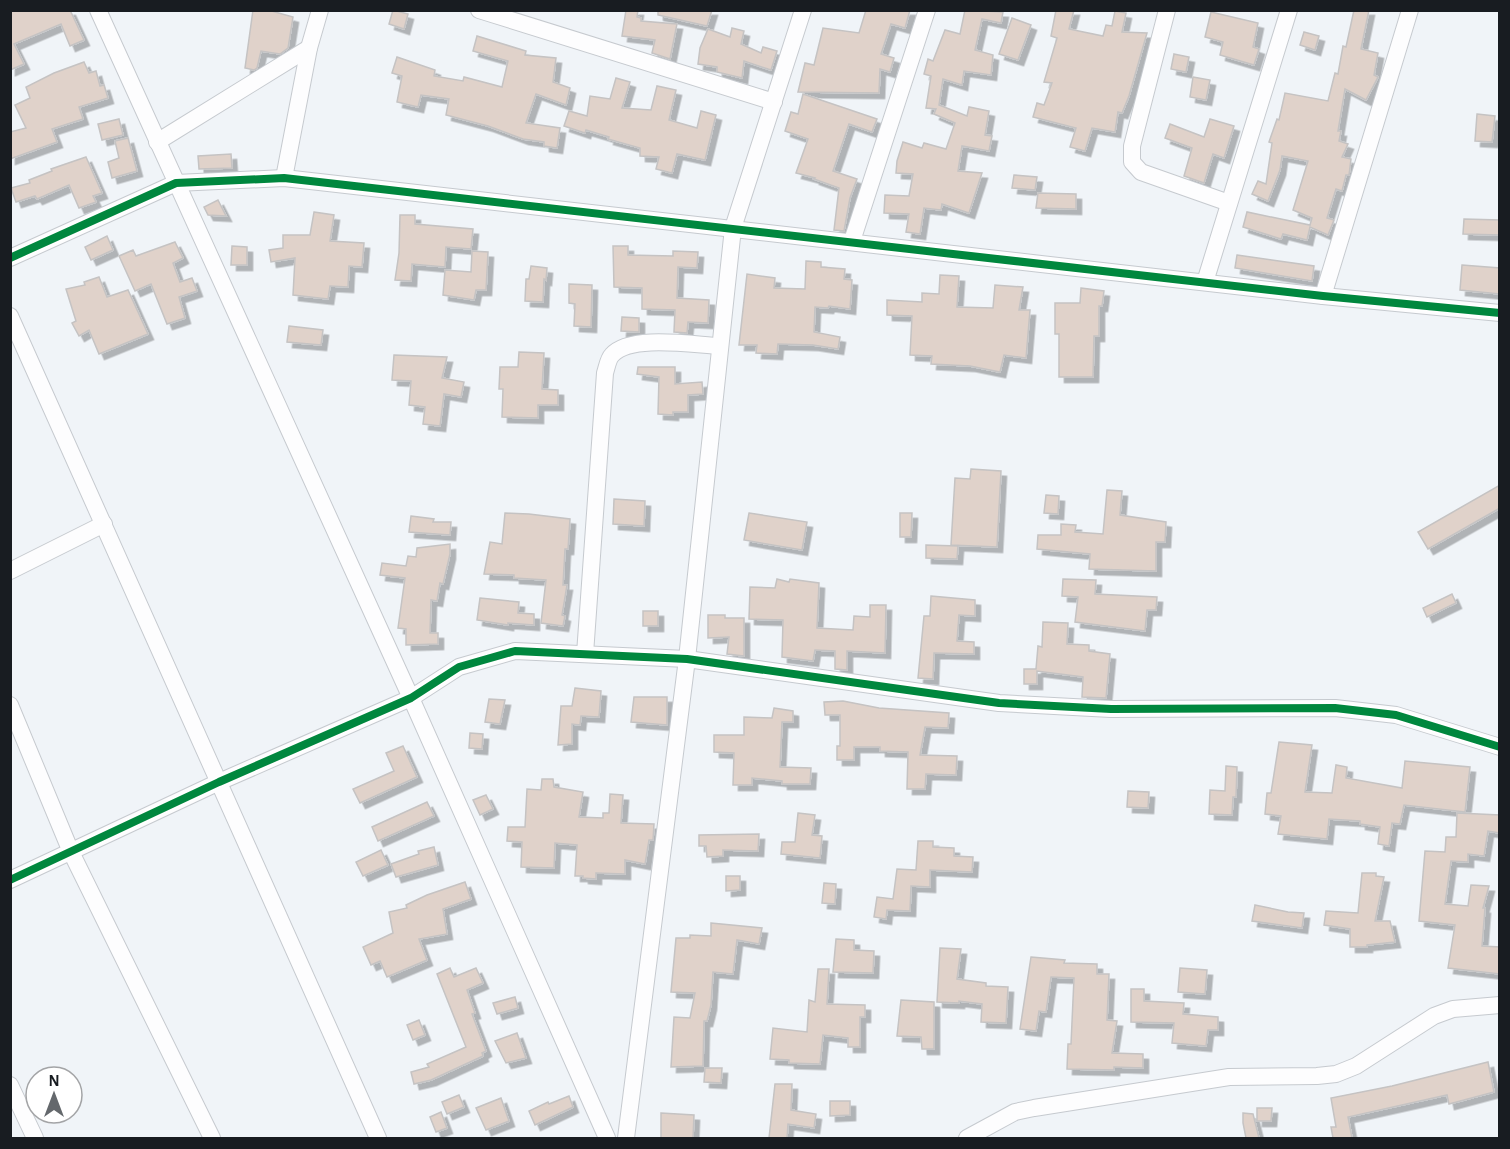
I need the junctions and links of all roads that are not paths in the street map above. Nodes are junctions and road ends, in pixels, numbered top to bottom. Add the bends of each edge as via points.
1 (98, 10) edge
2 (320, 10) edge
3 (479, 10) edge
4 (803, 10) edge
5 (927, 10) edge
6 (1167, 10) edge
7 (1289, 10) edge
8 (1410, 10) edge
9 (309, 48) junction
10 (774, 102) junction
11 (158, 142) junction
12 (284, 178) junction
13 (176, 183) junction
14 (1229, 203) junction
15 (733, 228) junction
16 (852, 241) junction
17 (10, 258) edge
18 (1205, 282) junction
19 (1323, 296) junction
20 (1500, 314) edge
21 (10, 316) edge
22 (720, 346) junction
23 (104, 524) junction
24 (10, 571) edge
25 (585, 654) junction
26 (687, 659) junction
27 (411, 698) junction
28 (11, 707) edge
29 (1500, 747) edge
30 (219, 782) junction
31 (71, 852) junction
32 (10, 880) edge
33 (1500, 1005) edge
34 (10, 1085) edge
35 (35, 1138) edge
36 (212, 1138) edge
37 (378, 1138) edge
38 (607, 1138) edge
39 (626, 1138) edge
40 (967, 1138) edge

1 - 11 street
2 - 9 street
3 - 10 street
4 - 10 street
5 - 16 street
6 - 14 street via 1132,146 1132,162 1141,172
7 - 14 street
8 - 19 street
9 - 11 street
9 - 12 street
10 - 15 street
11 - 13 street
12 - 13 street
12 - 15 street
13 - 17 street
13 - 27 street
14 - 18 street
15 - 16 street
15 - 22 street
16 - 18 street
18 - 19 street
19 - 20 street
21 - 23 street
22 - 25 street via 639,342 611,355 605,373
22 - 26 street
23 - 24 street
23 - 30 street
25 - 26 street
25 - 27 street via 515,651 459,667
26 - 29 street via 999,703 1111,709 1335,708 1396,715
26 - 39 street
27 - 30 street
27 - 38 street
28 - 31 street
30 - 31 street
30 - 37 street
31 - 32 street
31 - 36 street
33 - 40 street via 1453,1009 1434,1016 1356,1066 1336,1074 1229,1077 1034,1108 1015,1112
34 - 35 street

